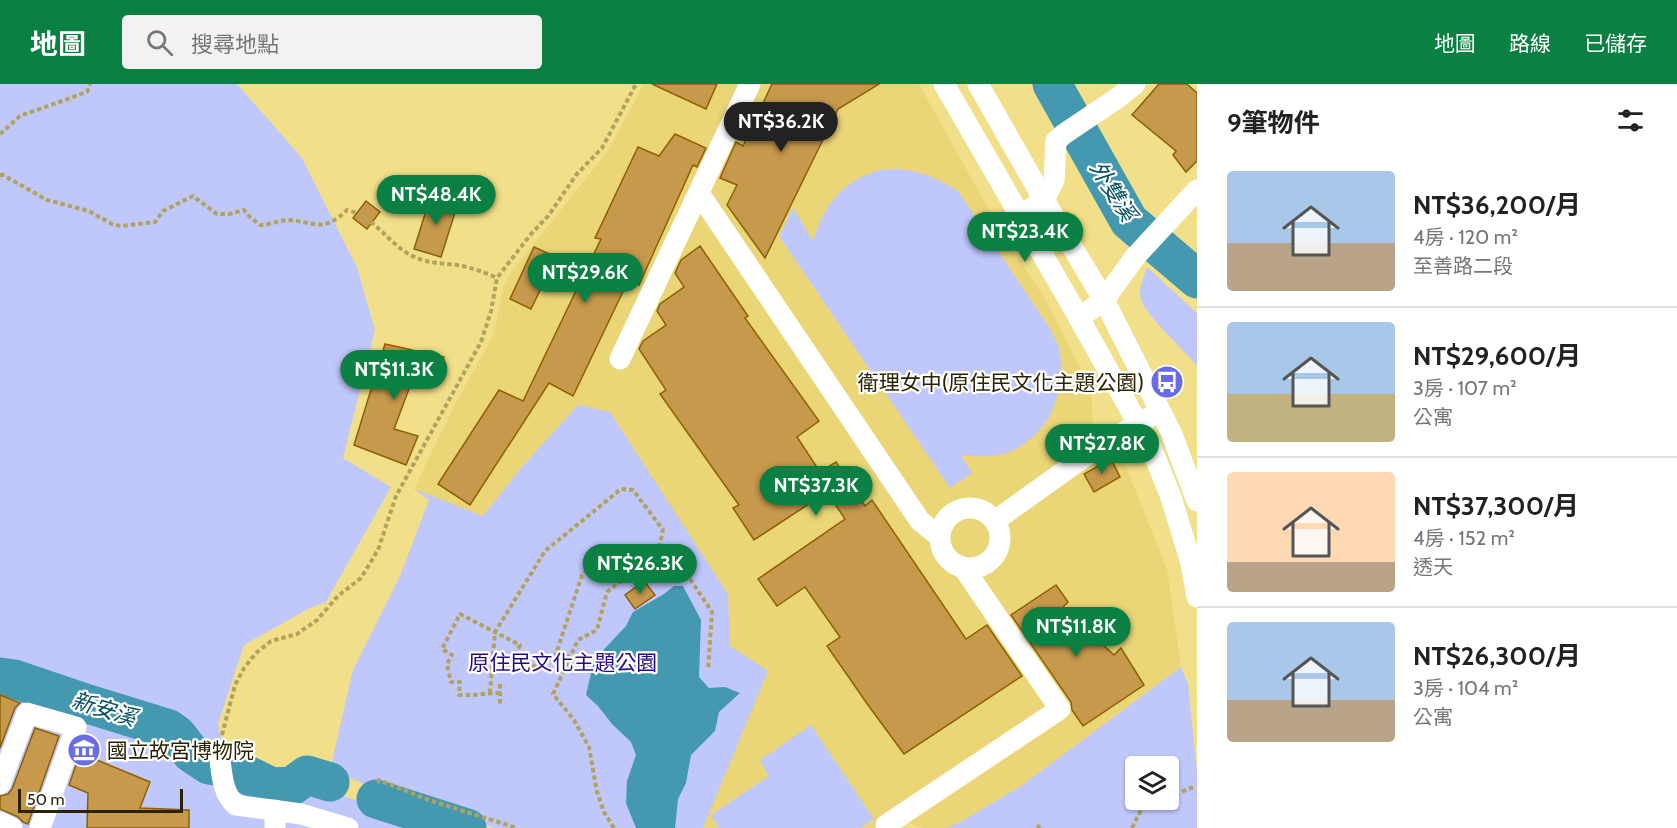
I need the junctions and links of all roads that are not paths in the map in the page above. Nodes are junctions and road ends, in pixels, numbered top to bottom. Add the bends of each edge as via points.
1 (750, 84) edge
2 (944, 84) edge
3 (978, 84) edge
4 (1135, 84) edge
5 (1197, 190) edge
6 (699, 193) junction
7 (1044, 200) junction
8 (1020, 217) junction
9 (1000, 230) dead end
10 (1104, 300) junction
11 (1079, 318) junction
12 (620, 359) dead end
13 (1160, 411) junction
14 (1139, 423) junction
15 (1197, 501) edge
16 (996, 520) junction
17 (939, 536) junction
18 (963, 567) junction
19 (1197, 597) edge
20 (219, 753) road end
21 (0, 784) edge
22 (275, 819) edge
23 (0, 822) edge
24 (886, 825) dead end
25 (12, 828) edge
26 (40, 828) edge
27 (348, 828) edge

1 - 6 street
2 - 8 street
3 - 7 street
4 - 7 street via 1056,141 1054,180
5 - 10 street via 1135,257
6 - 12 street
6 - 17 street via 920,521
7 - 8 street
7 - 10 street
8 - 9 street
8 - 11 street
10 - 11 street
10 - 13 street
11 - 14 street
13 - 14 street
13 - 15 street
14 - 16 street via 1101,445
14 - 19 street via 1171,497
16 - 17 street via 982,510 963,508 946,519
16 - 18 street via 1000,532 997,552 982,566
17 - 18 street via 946,556
18 - 24 street via 1060,709
20 - 22 street via 231,801
21 - 26 street via 27,713 76,727
22 - 27 street via 301,814
23 - 25 street

